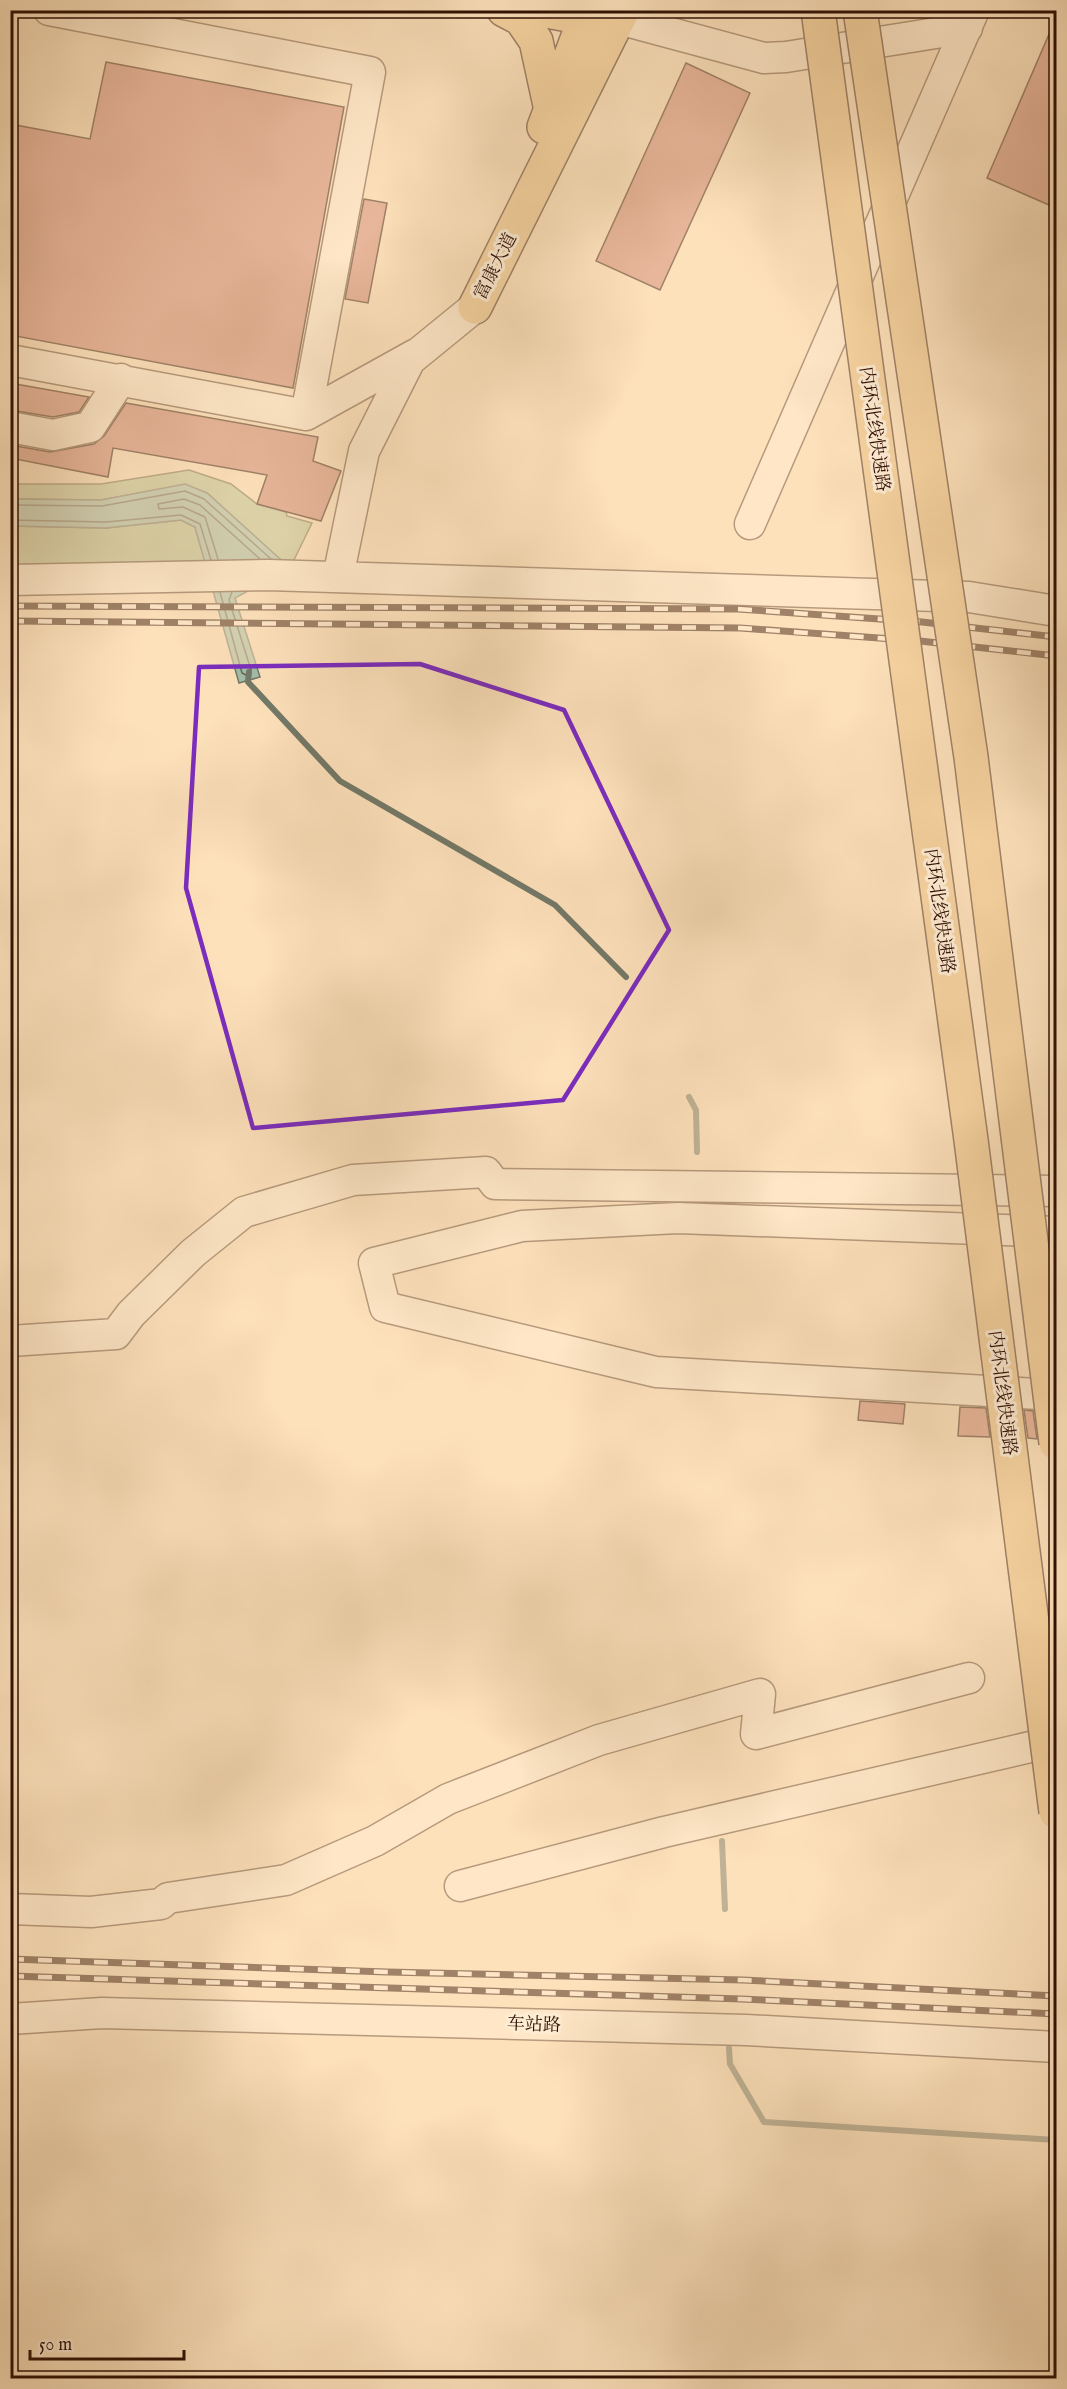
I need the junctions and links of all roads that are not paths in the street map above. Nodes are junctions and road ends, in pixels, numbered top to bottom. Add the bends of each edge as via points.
1 (49, 10) edge
2 (504, 10) edge
3 (541, 10) edge
4 (818, 10) edge
5 (860, 10) edge
6 (611, 16) edge
7 (970, 19) edge
8 (551, 110) junction
9 (475, 307) junction
10 (421, 351) junction
11 (10, 360) edge
12 (121, 380) junction
13 (306, 415) junction
14 (10, 427) edge
15 (750, 524) dead end
16 (338, 577) junction
17 (10, 580) edge
18 (1056, 611) edge
19 (1056, 1191) edge
20 (1056, 1232) edge
21 (10, 1341) edge
22 (1056, 1395) edge
23 (1056, 1443) edge
24 (969, 1678) dead end
25 (1056, 1742) edge
26 (1056, 1812) edge
27 (460, 1886) dead end
28 (10, 1909) edge
29 (10, 2019) edge
30 (1056, 2047) edge

1 - 13 street via 370,72
2 - 8 main road via 521,19 536,41
3 - 6 main road
4 - 26 main road, 内环北线快速路, bridge via 971,1140
5 - 23 main road, bridge via 971,757
6 - 7 street via 764,58 786,57
6 - 8 main road, 富康大道
6 - 9 main road, 富康大道
7 - 15 street
8 - 9 main road, 富康大道
9 - 10 street
10 - 13 street
10 - 16 street via 410,360 364,451
11 - 12 street
12 - 13 street
12 - 14 street via 90,427 53,435
16 - 17 street
16 - 18 street via 969,597
19 - 21 street via 495,1184 486,1172 353,1180 244,1212 193,1252 116,1334
20 - 22 street via 678,1218 522,1226 374,1263 385,1307 656,1372
24 - 28 street via 756,1734 760,1694 599,1740 448,1799 375,1841 286,1880 168,1898 161,1904 91,1912
25 - 27 street via 664,1832
29 - 30 street, 车站路 via 102,2013 698,2028

